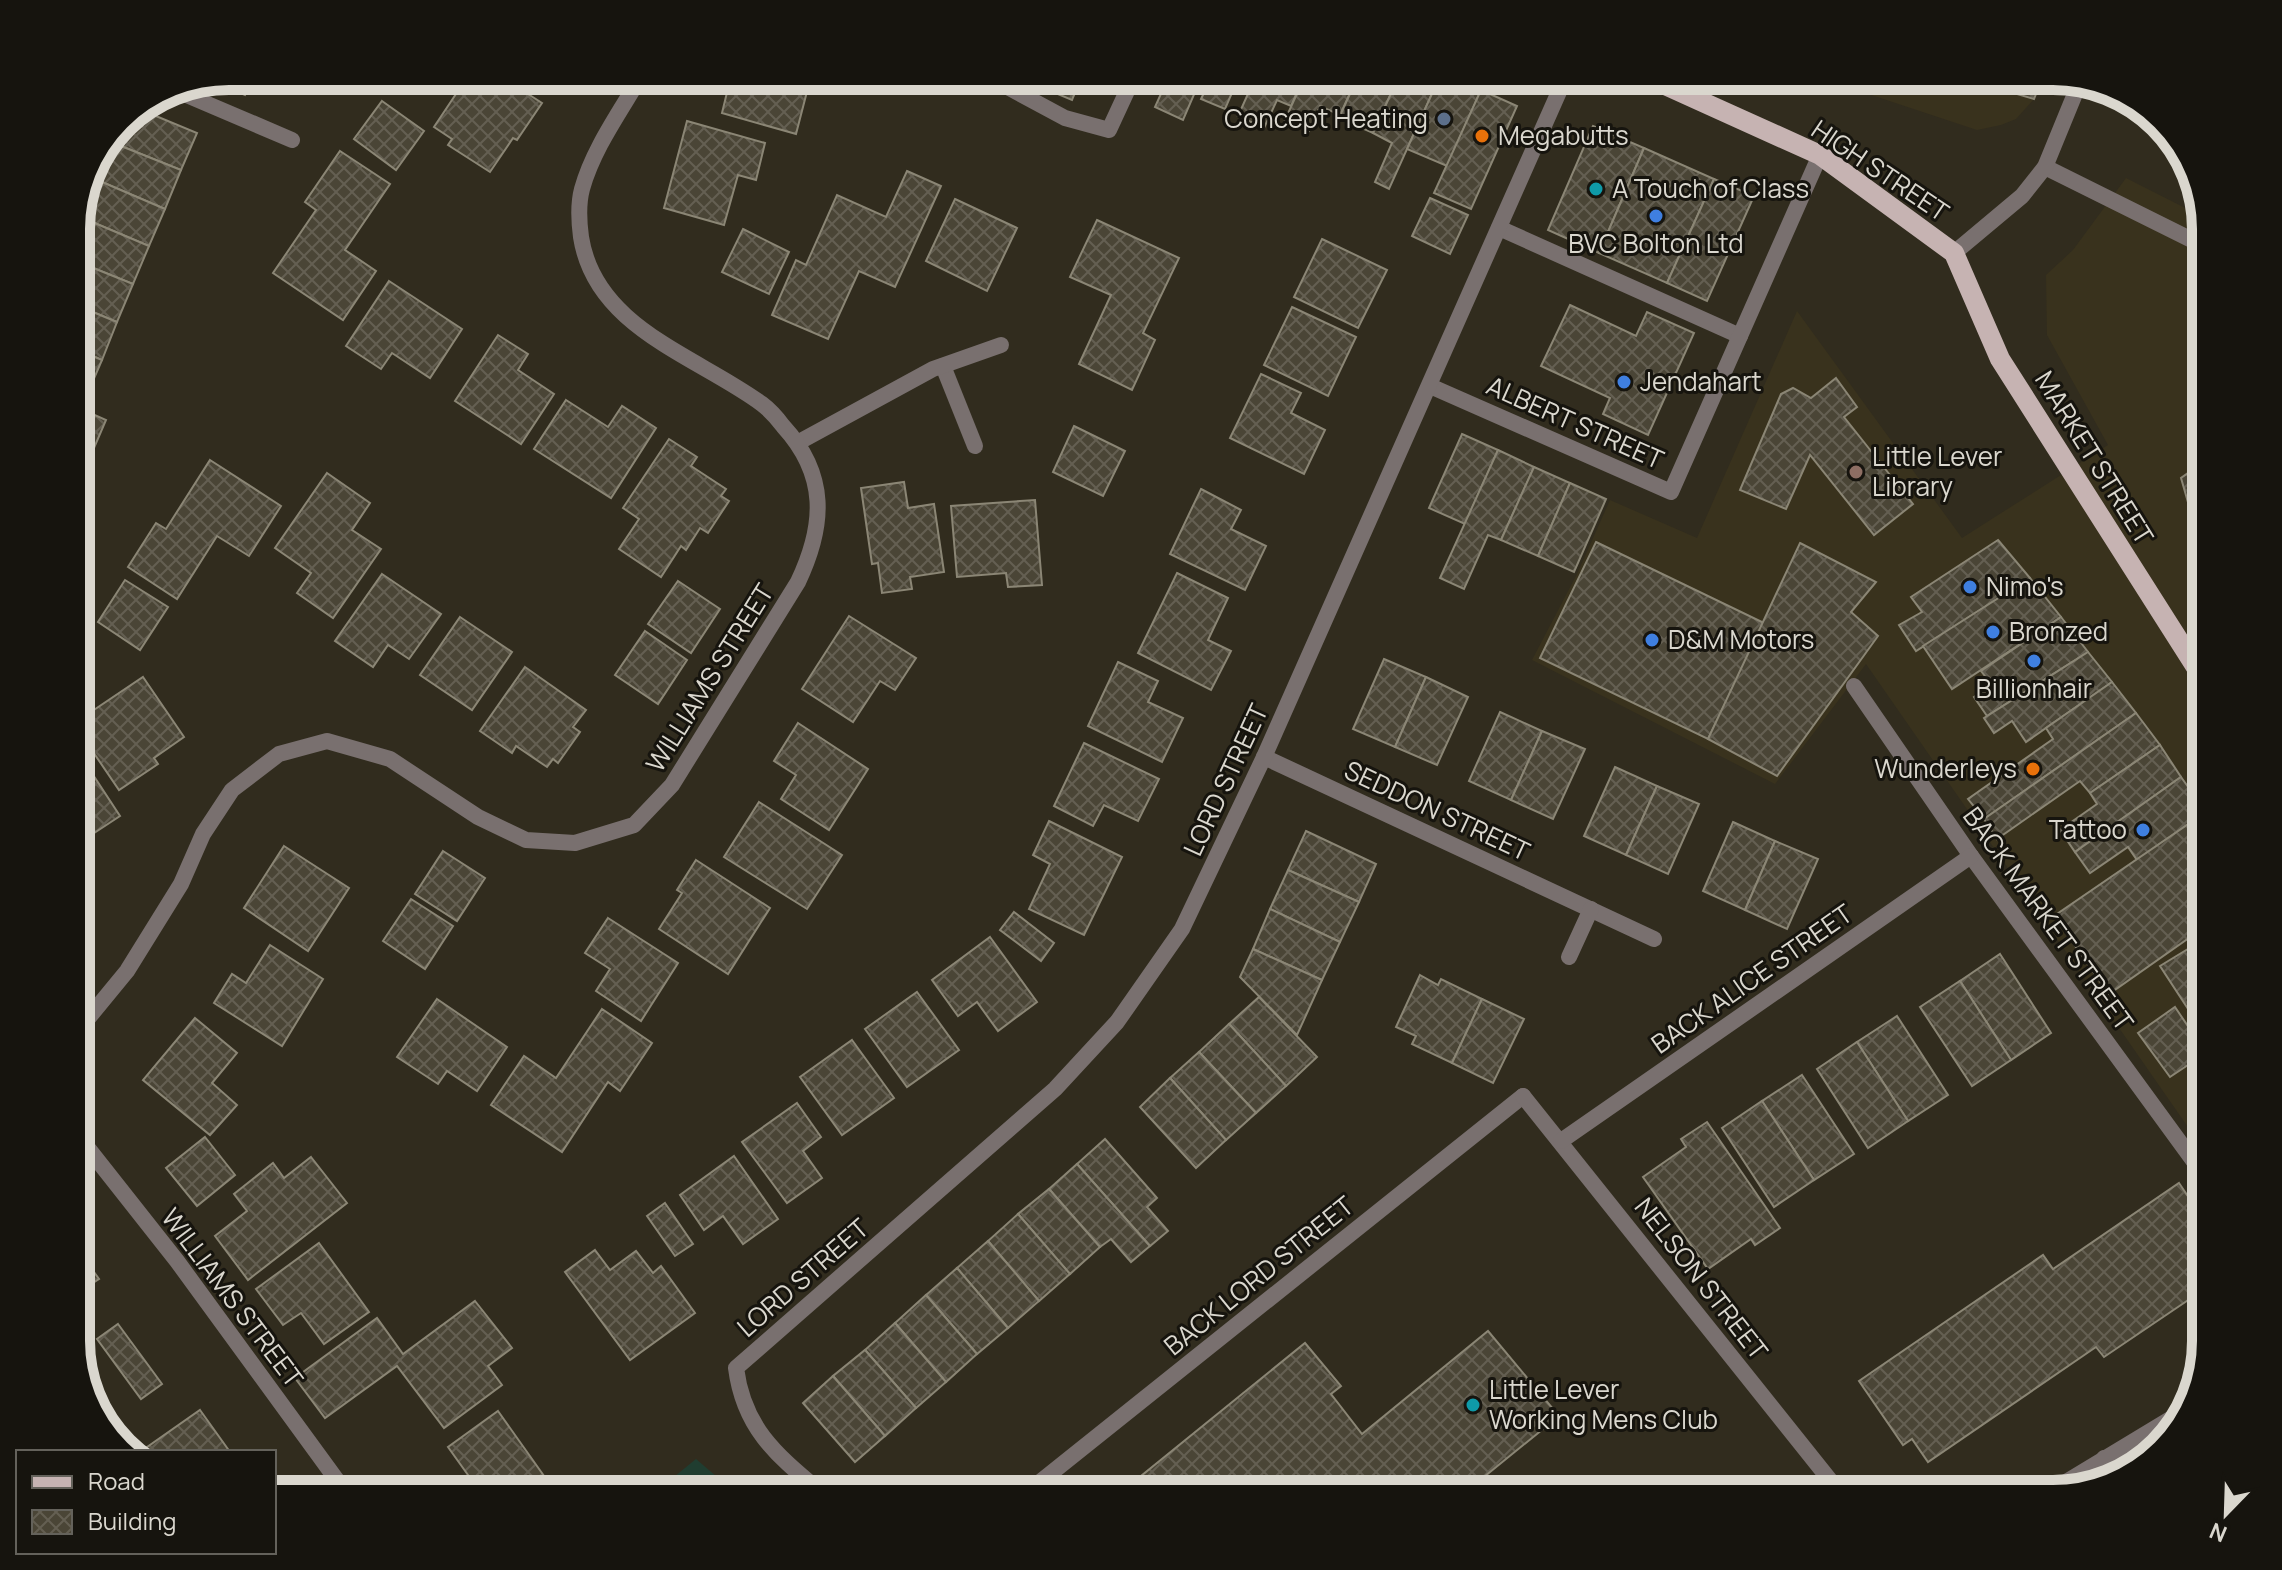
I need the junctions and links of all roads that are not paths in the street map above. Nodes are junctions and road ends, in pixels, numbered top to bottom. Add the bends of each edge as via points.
1 (633, 90) edge
2 (1013, 90) edge
3 (1128, 90) edge
4 (1560, 90) edge
5 (1676, 90) edge
6 (2076, 92) edge
7 (190, 97) edge
8 (292, 140) dead end
9 (1820, 155) junction
10 (2045, 167) junction
11 (1499, 228) junction
12 (2192, 240) edge
13 (1954, 253) junction
14 (1740, 336) junction
15 (1001, 345) dead end
16 (943, 366) junction
17 (1430, 386) junction
18 (799, 442) junction
19 (975, 446) dead end
20 (2192, 661) edge
21 (1854, 686) dead end
22 (1264, 757) junction
23 (1971, 856) junction
24 (1591, 909) junction
25 (1654, 939) dead end
26 (1569, 957) dead end
27 (90, 1016) edge
28 (1523, 1096) joint
29 (1561, 1141) junction
30 (90, 1151) edge
31 (2192, 1159) edge
32 (2167, 1421) edge
33 (2104, 1458) junction
34 (2110, 1468) edge
35 (2072, 1478) edge
36 (337, 1480) edge
37 (807, 1480) edge
38 (1043, 1480) edge
39 (1830, 1480) edge

1 - 18 street, WILLIAMS STREET via 596,153 582,190 579,222 595,282 645,332 764,405
2 - 3 street via 1065,118 1109,130
4 - 11 street, LORD STREET
5 - 9 main road, HIGH STREET
6 - 10 street
7 - 8 street
9 - 13 main road, HIGH STREET
9 - 14 street, ALBERT STREET
10 - 12 street
10 - 13 street via 2022,196
11 - 14 street
11 - 17 street, LORD STREET
13 - 20 main road, MARKET STREET via 2000,359
14 - 17 street, ALBERT STREET via 1671,492
15 - 16 street
16 - 18 street
16 - 19 street
17 - 22 street, LORD STREET
18 - 27 street, WILLIAMS STREET via 818,493 812,554 672,785 634,825 575,843 526,840 478,817 390,759 327,741 279,754 232,790 127,971
21 - 23 street, BACK MARKET STREET
22 - 24 street, SEDDON STREET
22 - 37 street, LORD STREET via 1182,929 1117,1022 1055,1089 736,1368 740,1396 755,1427
23 - 29 street, BACK ALICE STREET
23 - 31 street, BACK MARKET STREET
24 - 25 street, SEDDON STREET
24 - 26 street
28 - 29 street, NELSON STREET
28 - 38 street, BACK LORD STREET
29 - 39 street, NELSON STREET
30 - 36 street, WILLIAMS STREET
32 - 33 street
33 - 34 street
33 - 35 street

